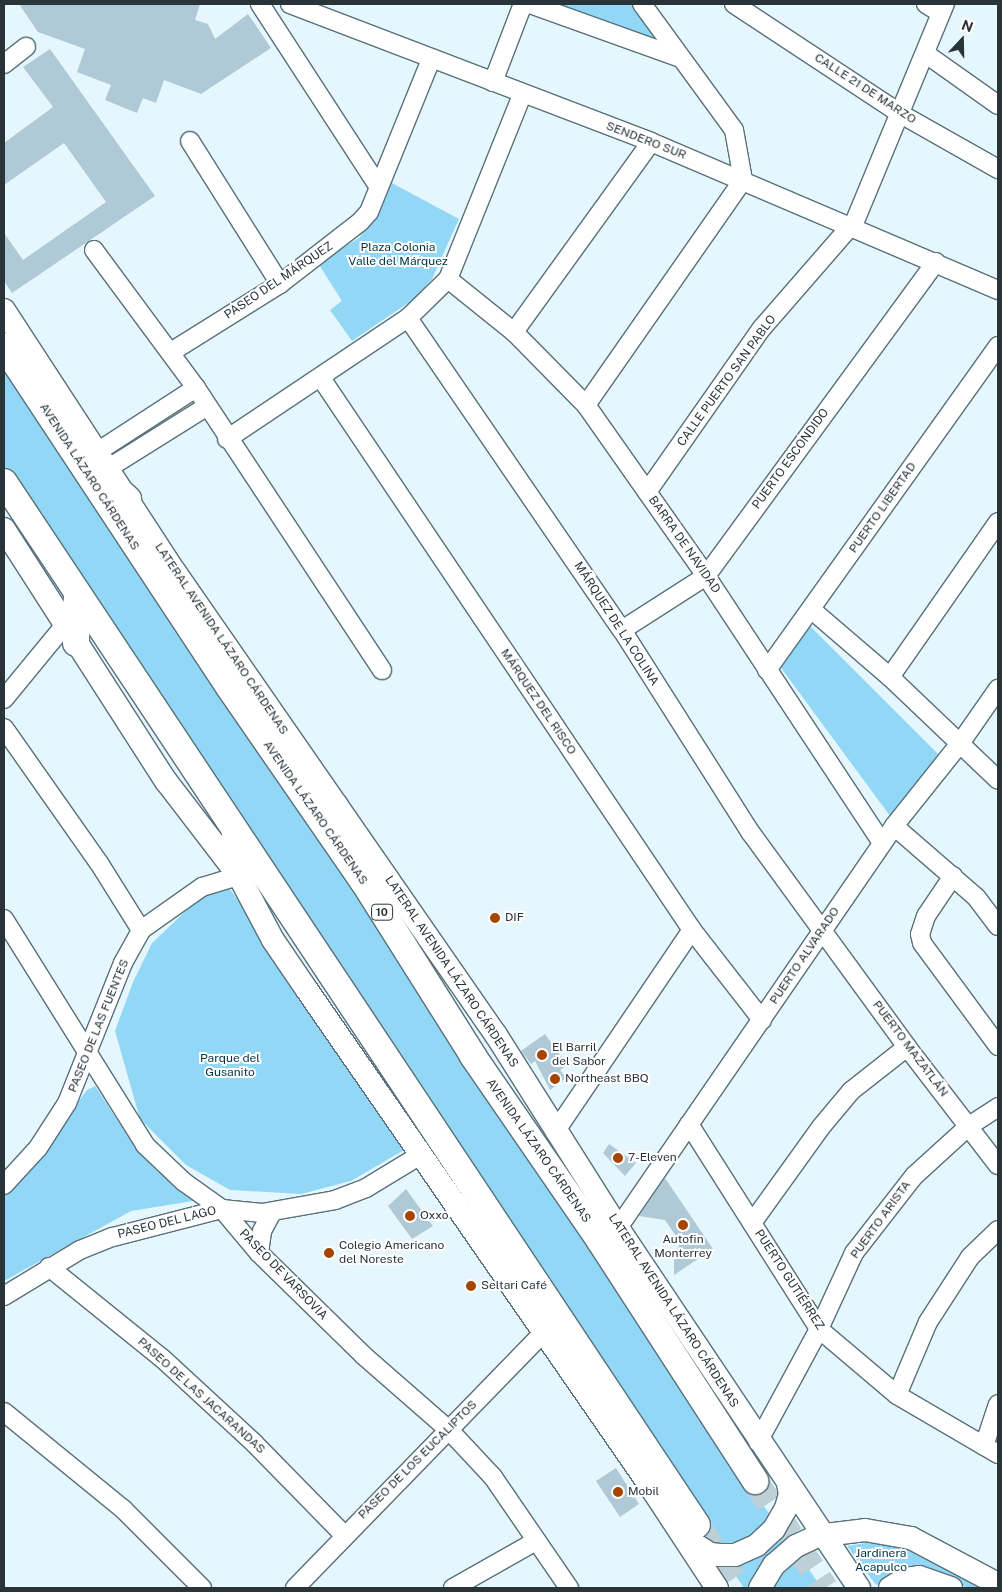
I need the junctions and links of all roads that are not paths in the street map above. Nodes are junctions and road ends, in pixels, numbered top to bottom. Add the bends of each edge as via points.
1 (260, 4) edge
2 (290, 4) edge
3 (523, 4) edge
4 (530, 4) edge
5 (642, 4) edge
6 (734, 4) edge
7 (926, 4) edge
8 (943, 8) edge
9 (26, 47) dead end
10 (926, 54) junction
11 (678, 57) junction
12 (431, 59) junction
13 (4, 64) edge
14 (493, 82) junction
15 (522, 95) junction
16 (998, 105) edge
17 (900, 113) junction
18 (190, 141) dead end
19 (651, 142) junction
20 (998, 169) edge
21 (743, 180) junction
22 (379, 187) junction
23 (849, 227) junction
24 (94, 250) dead end
25 (936, 262) junction
26 (448, 279) junction
27 (280, 284) junction
28 (998, 290) edge
29 (4, 310) edge
30 (408, 318) junction
31 (514, 332) junction
32 (4, 346) edge
33 (998, 346) edge
34 (171, 352) junction
35 (321, 378) junction
36 (196, 388) junction
37 (586, 405) junction
38 (206, 407) junction
39 (57, 429) junction
40 (227, 439) junction
41 (102, 461) junction
42 (4, 482) edge
43 (648, 492) junction
44 (128, 500) junction
45 (998, 522) edge
46 (4, 529) edge
47 (706, 576) junction
48 (77, 593) junction
49 (812, 610) junction
50 (622, 630) junction
51 (70, 634) junction
52 (382, 670) dead end
53 (767, 670) junction
54 (890, 676) junction
55 (998, 689) edge
56 (4, 699) edge
57 (4, 728) edge
58 (961, 742) junction
59 (998, 780) edge
60 (335, 806) junction
61 (894, 826) junction
62 (235, 828) junction
63 (882, 843) junction
64 (239, 876) junction
65 (953, 876) junction
66 (363, 881) junction
67 (4, 919) edge
68 (998, 926) edge
69 (141, 930) junction
70 (692, 930) junction
71 (824, 931) junction
72 (762, 1020) junction
73 (998, 1046) edge
74 (908, 1047) junction
75 (88, 1052) junction
76 (998, 1107) edge
77 (689, 1124) junction
78 (969, 1126) junction
79 (555, 1132) junction
80 (422, 1154) junction
81 (998, 1165) edge
82 (4, 1185) edge
83 (222, 1209) junction
84 (272, 1212) junction
85 (752, 1222) junction
86 (618, 1228) junction
87 (998, 1230) edge
88 (259, 1253) junction
89 (49, 1267) junction
90 (4, 1296) edge
91 (819, 1329) junction
92 (542, 1334) junction
93 (897, 1395) junction
94 (998, 1404) edge
95 (4, 1412) edge
96 (448, 1430) junction
97 (758, 1442) junction
98 (991, 1450) edge
99 (755, 1481) tunnel mouth
100 (788, 1484) junction
101 (689, 1529) junction
102 (344, 1535) junction
103 (823, 1535) junction
104 (536, 1541) junction
105 (998, 1584) edge
106 (202, 1588) edge
107 (295, 1588) edge
108 (453, 1588) edge
109 (569, 1588) edge
110 (717, 1588) edge
111 (760, 1588) edge
112 (859, 1588) edge
113 (890, 1588) edge
114 (951, 1588) edge

1 - 22 street
2 - 12 street, SENDERO SUR
3 - 14 street
4 - 11 street
5 - 11 street
6 - 17 street, CALLE 21 DE MARZO
7 - 8 street
8 - 10 street, CALLE PUERTO SAN PABLO
9 - 13 street
10 - 16 street
10 - 17 street, CALLE PUERTO SAN PABLO
11 - 21 street via 734,130
12 - 14 street, SENDERO SUR
12 - 22 street, PASEO DEL MÁRQUEZ
14 - 15 street, SENDERO SUR
15 - 19 street, SENDERO SUR
15 - 26 street
17 - 20 street, CALLE 21 DE MARZO
17 - 23 street, CALLE PUERTO SAN PABLO via 861,211
18 - 27 street
19 - 21 street, SENDERO SUR
19 - 31 street
21 - 23 street, SENDERO SUR
21 - 37 street
22 - 27 street, PASEO DEL MÁRQUEZ via 369,212 353,230
23 - 25 street, SENDERO SUR
23 - 43 street, CALLE PUERTO SAN PABLO via 762,328
24 - 34 street
25 - 28 street, SENDERO SUR
25 - 47 street, PUERTO ESCONDIDO
26 - 30 street
26 - 31 street, BARRA DE NAVIDAD
27 - 34 street, PASEO DEL MÁRQUEZ
29 - 41 main road, LATERAL AVENIDA LÁZARO CÁRDENAS
30 - 35 street
30 - 50 street, MÁRQUEZ DE LA COLINA
31 - 37 street, BARRA DE NAVIDAD
32 - 39 highway, AVENIDA LÁZARO CÁRDENAS / 10
33 - 49 street, PUERTO LIBERTAD
34 - 36 street
35 - 40 street
35 - 70 street, MÁRQUEZ DEL RISCO
36 - 38 street
36 - 41 street
37 - 43 street, BARRA DE NAVIDAD
38 - 40 street
38 - 41 street
39 - 44 highway via 69,446
39 - 66 highway, AVENIDA LÁZARO CÁRDENAS / 10
40 - 52 street
41 - 44 main road, LATERAL AVENIDA LÁZARO CÁRDENAS
42 - 48 highway
43 - 47 street, BARRA DE NAVIDAD
44 - 60 main road, LATERAL AVENIDA LÁZARO CÁRDENAS
45 - 54 street
46 - 51 main road
47 - 50 street, PUERTO ESCONDIDO
47 - 53 street, BARRA DE NAVIDAD
48 - 51 highway
48 - 62 highway
49 - 53 street, PUERTO LIBERTAD
49 - 54 street
50 - 71 street, MÁRQUEZ DE LA COLINA via 751,833
51 - 56 street
51 - 64 main road via 166,781
53 - 63 street, BARRA DE NAVIDAD
54 - 58 street
55 - 58 street, PUERTO ALVARADO
57 - 69 street via 99,863
58 - 59 street
58 - 61 street, PUERTO ALVARADO
60 - 66 highway
60 - 79 main road, LATERAL AVENIDA LÁZARO CÁRDENAS via 490,1028
61 - 63 street, PUERTO ALVARADO
61 - 65 street
62 - 64 highway
62 - 101 highway
63 - 71 street, PUERTO ALVARADO
64 - 69 street, PASEO DE LAS FUENTES via 202,887
64 - 80 main road via 273,940
65 - 68 street via 976,897
65 - 73 street via 926,916 920,934 922,944
66 - 99 highway, AVENIDA LÁZARO CÁRDENAS / 10 via 473,1056 600,1241
67 - 75 street, PASEO DE VARSOVIA
69 - 75 street, PASEO DE LAS FUENTES via 123,964
70 - 72 street, MÁRQUEZ DEL RISCO
70 - 79 street
71 - 72 street, PUERTO ALVARADO
71 - 74 street, PUERTO MAZATLÁN
72 - 77 street, PUERTO ALVARADO
74 - 78 street, PUERTO MAZATLÁN
74 - 85 street via 851,1091 820,1127
75 - 82 street, PASEO DE LAS FUENTES via 76,1085 53,1126
75 - 83 street, PASEO DE VARSOVIA via 145,1145 184,1182
76 - 78 street, PUERTO ARISTA
77 - 85 street, PUERTO GUTIÉRREZ
77 - 86 street, PUERTO ALVARADO
78 - 81 street, PUERTO MAZATLÁN
78 - 91 street, PUERTO ARISTA via 914,1176 885,1210 854,1253
79 - 86 main road, LATERAL AVENIDA LÁZARO CÁRDENAS
80 - 84 street, PASEO DEL LAGO via 366,1188 335,1200
80 - 92 main road
83 - 84 street, PASEO DEL LAGO
83 - 88 street, PASEO DE VARSOVIA
83 - 89 street, PASEO DEL LAGO via 113,1237
84 - 88 street via 262,1231
85 - 91 street, PUERTO GUTIÉRREZ
86 - 97 main road, LATERAL AVENIDA LÁZARO CÁRDENAS
87 - 93 street via 970,1257 928,1322
88 - 96 street, PASEO DE VARSOVIA via 363,1354
89 - 90 street, PASEO DEL LAGO
89 - 102 street, PASEO DE LAS JACARANDAS via 163,1359 254,1443
91 - 93 street, PUERTO GUTIÉRREZ
91 - 97 street, PUERTO ARISTA
92 - 96 street, PASEO DE LOS EUCALIPTOS
92 - 101 main road
93 - 98 street, PUERTO GUTIÉRREZ
94 - 98 street
95 - 106 street via 123,1508
96 - 102 street, PASEO DE LOS EUCALIPTOS
96 - 104 street, PASEO DE VARSOVIA via 493,1477
97 - 100 main road, LATERAL AVENIDA LÁZARO CÁRDENAS
100 - 101 main road via 788,1499 774,1529 748,1550 735,1555 710,1554 693,1545
100 - 103 main road, LATERAL AVENIDA LÁZARO CÁRDENAS
101 - 110 main road
102 - 107 street, PASEO DE LOS EUCALIPTOS
103 - 105 main road via 864,1530 911,1538
103 - 111 main road via 806,1540 787,1552 769,1571
103 - 112 main road, LATERAL AVENIDA LÁZARO CÁRDENAS
104 - 108 street
104 - 109 street, PASEO DE VARSOVIA
113 - 114 main road via 898,1581 919,1577

